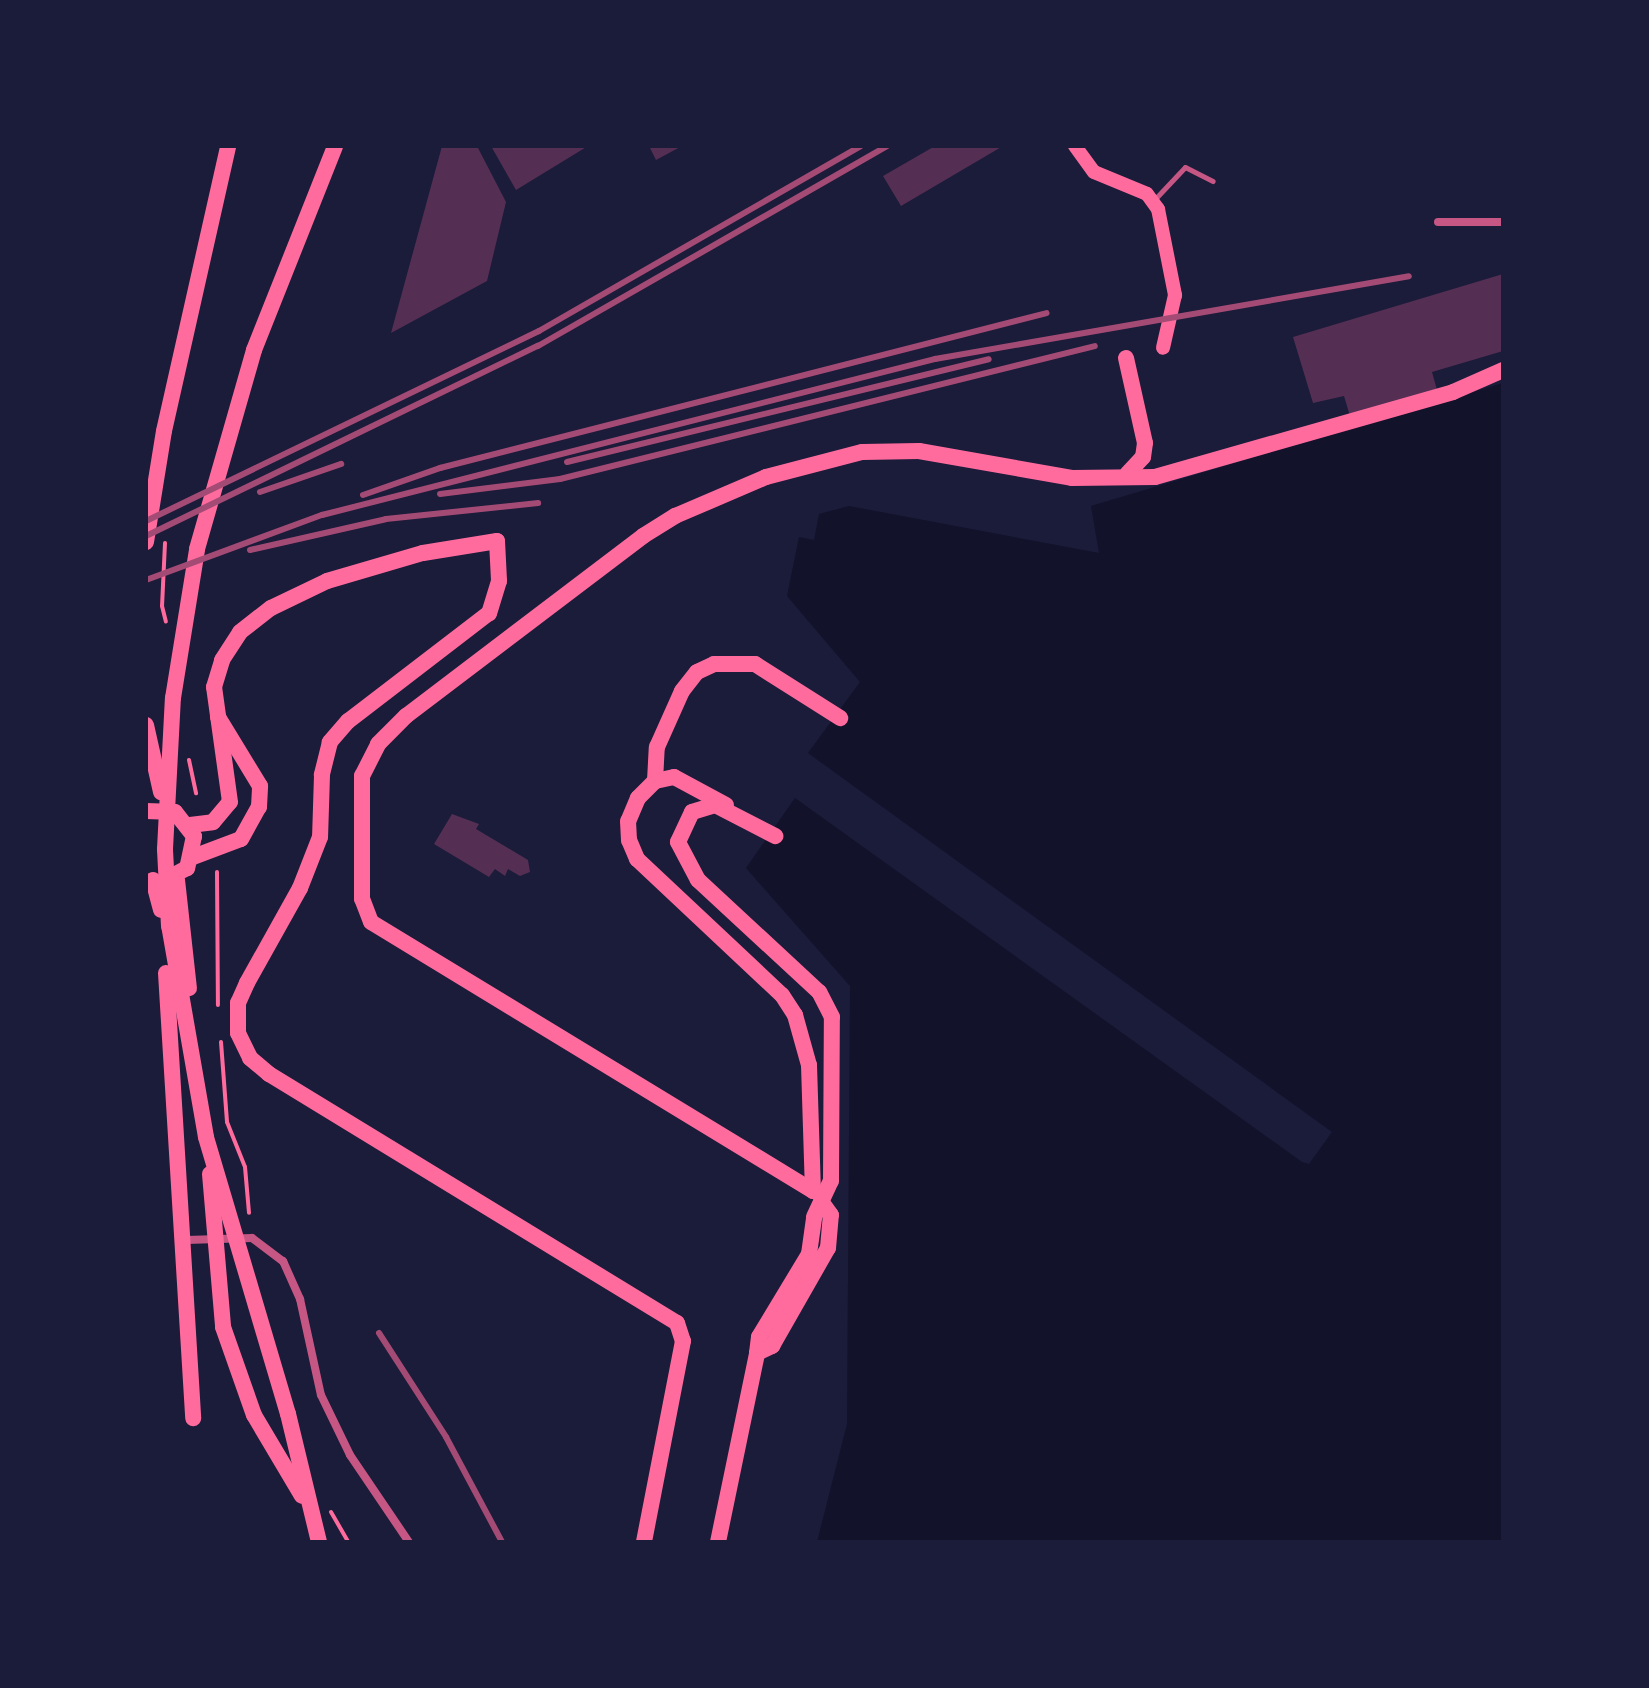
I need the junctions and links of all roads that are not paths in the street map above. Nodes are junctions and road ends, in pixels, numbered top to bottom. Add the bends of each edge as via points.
1 (228, 146) edge
2 (335, 146) edge
3 (1075, 146) edge
4 (1213, 181) dead end
5 (1153, 200) junction
6 (1438, 222) dead end
7 (1503, 222) edge
8 (1163, 348) dead end
9 (1126, 358) dead end
10 (1503, 370) edge
11 (1127, 474) junction
12 (146, 542) edge
13 (215, 713) junction
14 (840, 718) dead end
15 (146, 725) edge
16 (655, 781) junction
17 (166, 809) junction
18 (146, 811) edge
19 (190, 825) junction
20 (193, 857) junction
21 (177, 876) junction
22 (150, 879) edge
23 (817, 1196) junction
24 (216, 1237) junction
25 (186, 1240) junction
26 (193, 1418) dead end
27 (319, 1542) edge
28 (329, 1542) edge
29 (409, 1542) edge
30 (644, 1542) edge
31 (718, 1542) edge

1 - 12 highway via 164,431
2 - 27 highway via 254,350 197,549 173,698 165,849 180,999 206,1137 288,1414
3 - 5 main road via 1094,172
4 - 5 lane via 1185,167
5 - 8 main road via 1163,223 1175,295
6 - 7 street
9 - 11 highway via 1145,443 1143,457
10 - 11 highway via 1453,392 1155,477
11 - 23 highway via 1072,478 919,451 862,452 766,477 675,516 643,536 406,716 378,744 362,776 362,899 371,922
13 - 19 highway via 230,802 213,822
13 - 20 highway via 249,762 260,786 259,807 241,839
13 - 30 highway via 218,672 240,632 297,594 373,565 497,541 499,581 489,613 348,721 330,742 322,775 320,837 305,878 238,1003 238,1033 243,1047 269,1074 672,1319 683,1341
14 - 16 highway via 755,664 714,664 697,672 682,691 657,747
15 - 17 highway
16 - 23 highway via 638,798 628,821 637,859 782,995 795,1015 809,1065
16 - 23 highway via 674,777 689,783 775,836 728,807 705,805 685,821 678,842 698,880 828,1004 831,1181
17 - 18 highway
17 - 19 highway
19 - 20 highway
20 - 21 highway
21 - 22 highway
21 - 24 highway
22 - 25 highway via 160,902
23 - 31 highway via 831,1215 825,1258 772,1346 757,1353
24 - 25 street
24 - 28 highway via 223,1327 237,1373 254,1415
24 - 29 street via 252,1238 275,1252 291,1273 321,1395 350,1455
25 - 26 highway

